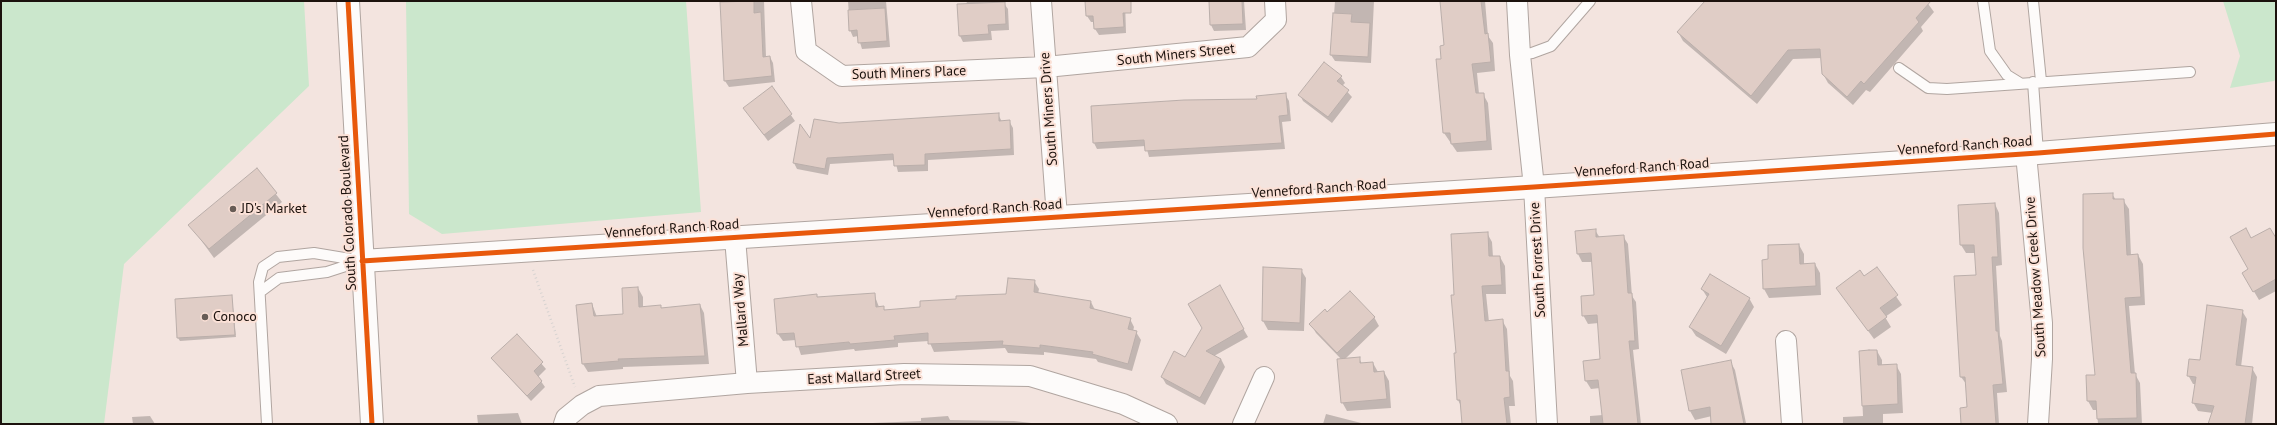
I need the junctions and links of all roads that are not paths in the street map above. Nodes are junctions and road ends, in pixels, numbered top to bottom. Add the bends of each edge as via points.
1 (348, 1) edge
2 (801, 1) edge
3 (1041, 1) edge
4 (1275, 1) edge
5 (1517, 1) edge
6 (1590, 1) edge
7 (1983, 1) edge
8 (2033, 1) edge
9 (1520, 55) junction
10 (1046, 67) junction
11 (1899, 68) dead end
12 (2190, 72) dead end
13 (2037, 81) junction
14 (2020, 83) junction
15 (2276, 134) edge
16 (2032, 154) junction
17 (1534, 187) junction
18 (1057, 217) junction
19 (735, 238) junction
20 (362, 261) junction
21 (260, 292) junction
22 (1786, 341) dead end
23 (1264, 377) dead end
24 (747, 384) junction
25 (267, 424) edge
26 (372, 424) edge
27 (564, 424) edge
28 (1167, 424) edge
29 (1243, 424) edge
30 (1547, 424) edge
31 (1792, 424) edge
32 (2038, 424) edge

1 - 20 street, South Colorado Boulevard
2 - 10 street, South Miners Place via 806,51 842,76
3 - 10 street, South Miners Drive
4 - 10 street, South Miners Street via 1276,20 1248,48
5 - 9 street, South Forrest Drive
6 - 9 lane via 1550,46
7 - 14 lane via 1990,52 2007,75
8 - 13 lane
9 - 17 street, South Forrest Drive
10 - 18 street, South Miners Drive
11 - 14 lane via 1928,88
12 - 13 lane
13 - 14 lane
13 - 16 lane
15 - 16 street, Venneford Ranch Road
16 - 17 street, Venneford Ranch Road
16 - 32 street, South Meadow Creek Drive via 2042,323
17 - 18 street, Venneford Ranch Road
17 - 30 street, South Forrest Drive
18 - 19 street, Venneford Ranch Road
19 - 20 street, Venneford Ranch Road
19 - 24 street, Mallard Way
20 - 21 lane via 328,272 284,277 273,281
20 - 21 lane via 314,253 278,257 264,267 260,277
20 - 26 street, South Colorado Boulevard
21 - 25 lane
22 - 31 street
23 - 29 street
24 - 27 street, East Mallard Street via 599,396 582,405 566,418
24 - 28 street, East Mallard Street via 904,374 1030,376 1123,404

